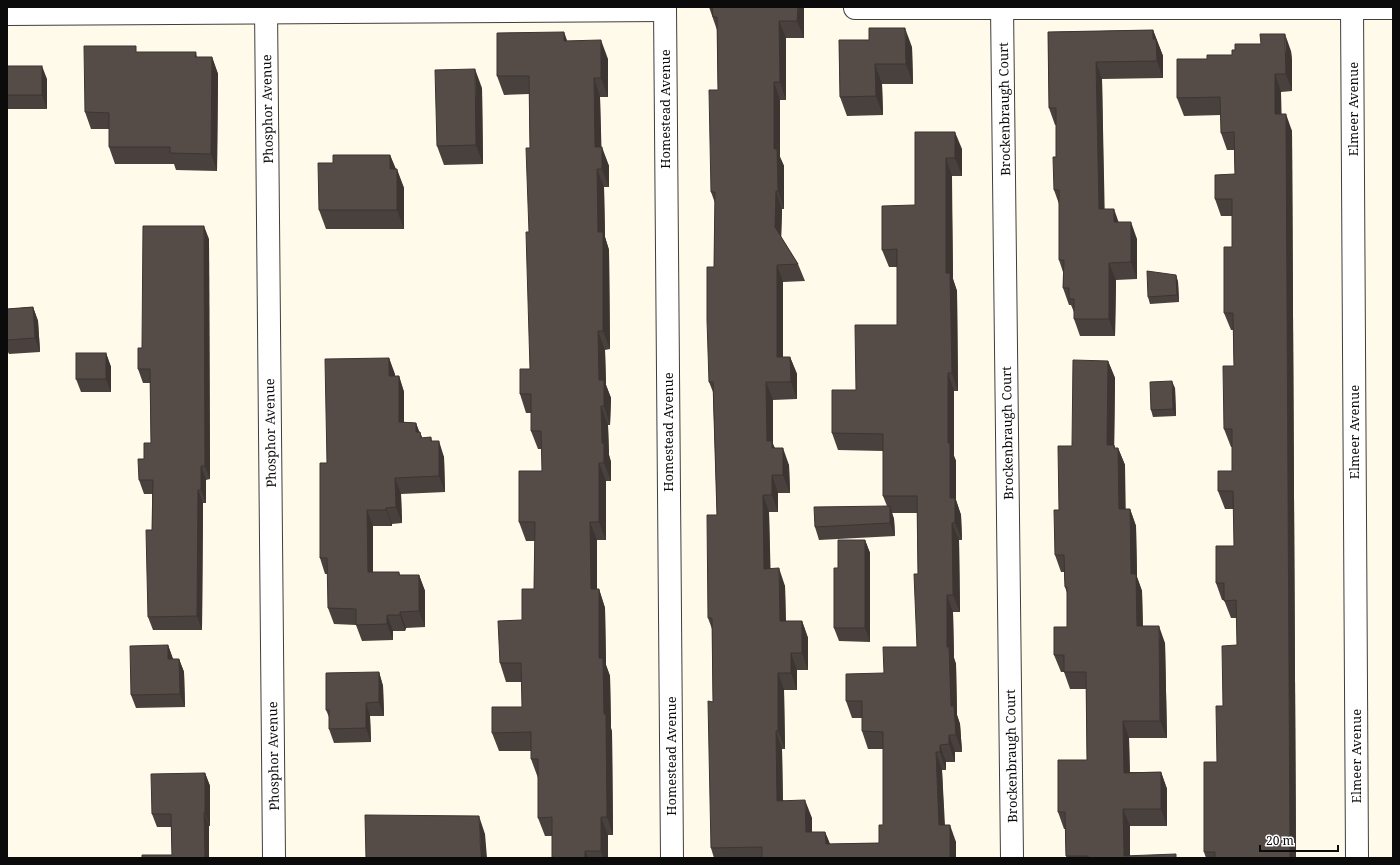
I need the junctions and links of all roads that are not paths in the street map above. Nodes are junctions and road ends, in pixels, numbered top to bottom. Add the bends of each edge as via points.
1 (665, 8) edge
2 (855, 8) edge
3 (1002, 8) edge
4 (1352, 8) edge
5 (1393, 8) edge
6 (266, 10) edge
7 (7, 14) edge
8 (274, 858) edge
9 (672, 858) edge
10 (1012, 858) edge
11 (1357, 858) edge

1 - 6 street
1 - 9 street, Homestead Avenue
2 - 3 street
3 - 4 street
3 - 10 street, Brockenbraugh Court
4 - 5 street
4 - 11 street, Elmeer Avenue
6 - 7 street
6 - 8 street, Phosphor Avenue

